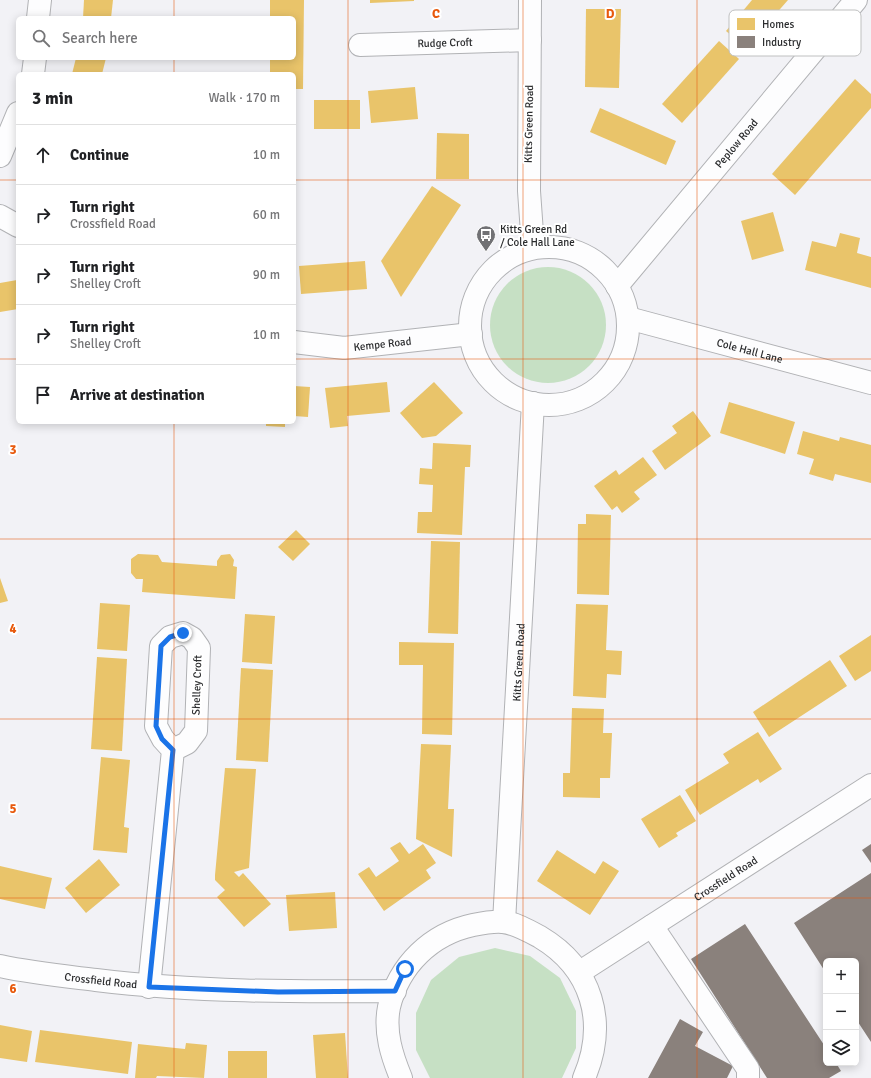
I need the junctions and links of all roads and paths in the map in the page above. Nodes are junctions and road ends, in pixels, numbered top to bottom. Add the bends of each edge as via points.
1 (40, 0) edge
2 (530, 0) edge
3 (856, 0) edge
4 (848, 10) edge
5 (38, 16) edge
6 (530, 40) junction
7 (360, 45) dead end
8 (809, 56) edge
9 (35, 60) edge
10 (33, 72) edge
11 (16, 118) edge
12 (0, 156) edge
13 (0, 216) edge
14 (16, 225) edge
15 (533, 247) junction
16 (617, 286) junction
17 (628, 318) junction
18 (471, 334) junction
19 (296, 342) edge
20 (871, 383) edge
21 (532, 403) junction
22 (173, 750) dead end
23 (871, 785) edge
24 (504, 922) junction
25 (652, 926) junction
26 (0, 966) edge
27 (580, 972) junction
28 (149, 987) junction
29 (395, 991) junction
30 (401, 1078) edge
31 (584, 1078) edge
32 (748, 1078) edge

1 - 5 street
2 - 6 street, Kitts Green Road
3 - 4 street, Peplow Road
6 - 7 street, Rudge Croft
6 - 15 street, Kitts Green Road via 529,190
8 - 16 street, Peplow Road
9 - 10 street
11 - 12 street
13 - 14 street
15 - 16 street via 566,249 581,253 604,268
15 - 18 street via 505,260 485,280 472,308
16 - 17 street via 625,303
17 - 20 street, Cole Hall Lane
17 - 21 street via 624,350 607,380 596,390 560,404
18 - 19 street, Kempe Road via 344,348
18 - 21 street via 478,360 494,382 507,392
21 - 24 street, Kitts Green Road
22 - 28 street
23 - 25 street, Crossfield Road
24 - 27 street via 530,931 557,947
24 - 29 street via 471,926 443,935 414,957 405,969
25 - 27 street, Crossfield Road
25 - 32 street via 748,1069
26 - 28 street, Crossfield Road via 35,973
27 - 31 street via 593,1005 596,1030 592,1058
28 - 29 street, Crossfield Road via 278,992
29 - 30 street via 389,1008 388,1040 392,1058

